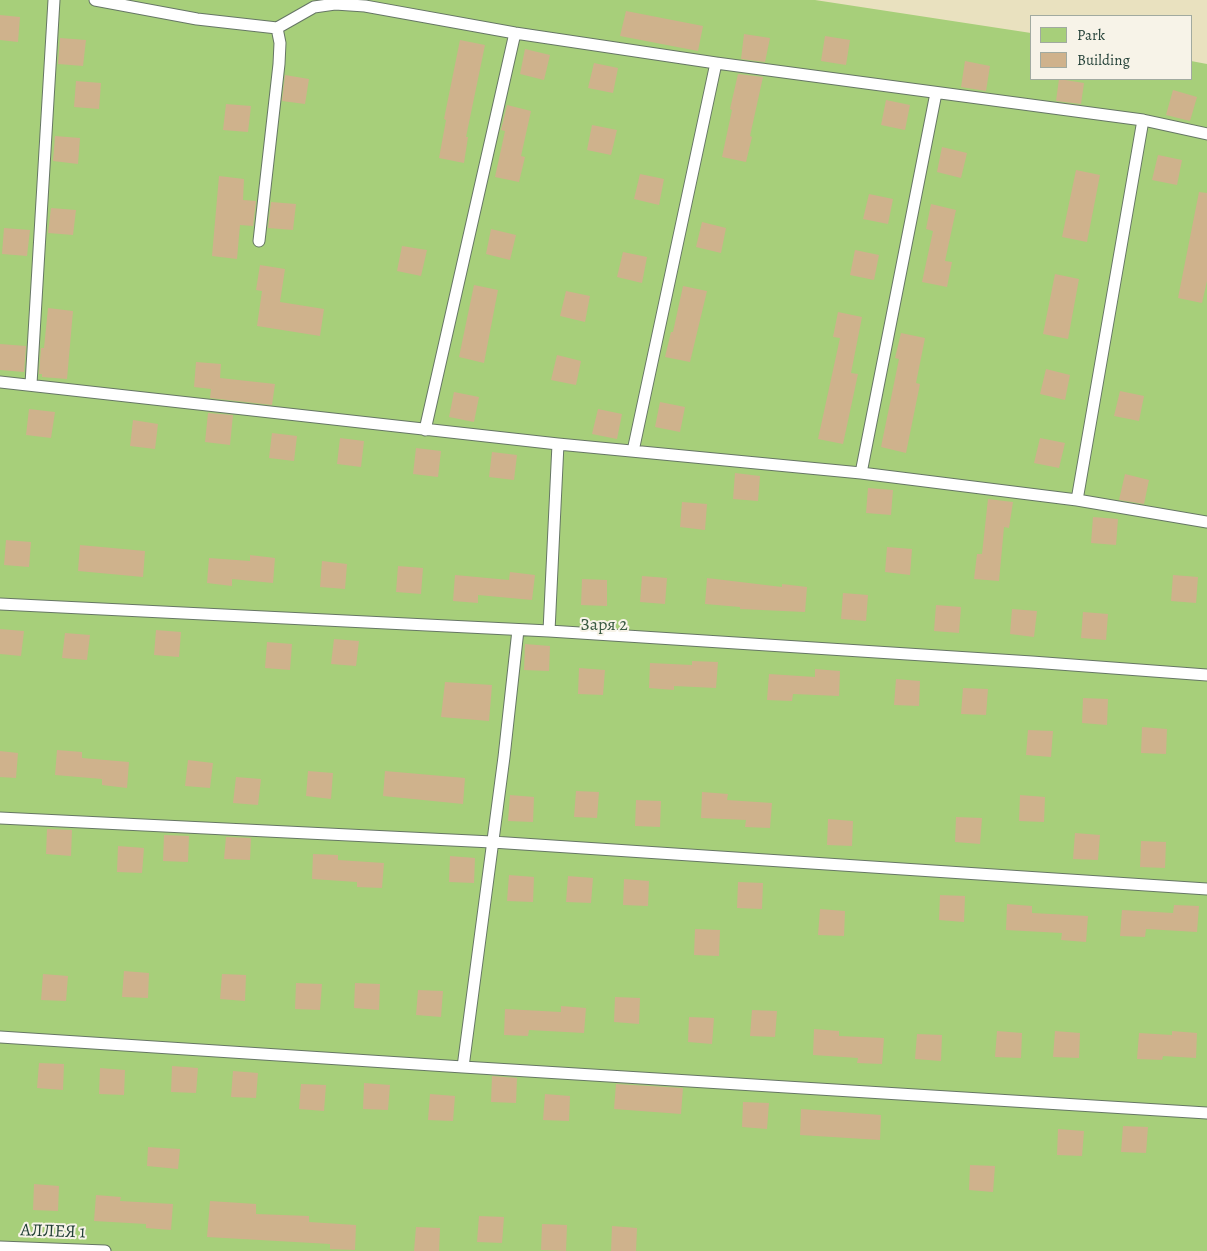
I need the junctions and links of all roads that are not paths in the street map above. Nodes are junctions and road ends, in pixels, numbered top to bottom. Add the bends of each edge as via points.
1 (54, 0) edge
2 (95, 0) edge
3 (277, 28) junction
4 (516, 33) junction
5 (716, 63) junction
6 (936, 92) junction
7 (1143, 120) junction
8 (1207, 134) edge
9 (259, 241) dead end
10 (0, 382) edge
11 (31, 384) junction
12 (425, 430) junction
13 (558, 444) junction
14 (633, 451) junction
15 (861, 473) junction
16 (1077, 500) junction
17 (1207, 522) edge
18 (0, 604) edge
19 (518, 630) junction
20 (549, 631) junction
21 (1207, 675) edge
22 (0, 818) edge
23 (492, 842) junction
24 (1207, 889) edge
25 (0, 1037) edge
26 (463, 1067) junction
27 (1207, 1113) edge
28 (0, 1247) edge
29 (104, 1251) edge

1 - 11 lane
2 - 3 lane via 197,19
3 - 4 lane via 314,7 335,4 365,6
3 - 9 lane via 279,64
4 - 5 lane
4 - 12 lane
5 - 6 lane
5 - 14 lane
6 - 7 lane
6 - 15 lane
7 - 8 lane
7 - 16 lane
10 - 11 lane
11 - 12 lane
12 - 13 lane
13 - 14 lane
13 - 20 lane
14 - 15 lane
15 - 16 lane
16 - 17 lane
18 - 19 lane
19 - 20 lane
19 - 23 lane
20 - 21 lane
22 - 23 lane
23 - 24 lane
23 - 26 lane
25 - 26 lane
26 - 27 lane
28 - 29 lane, АЛЛЕЯ 1

